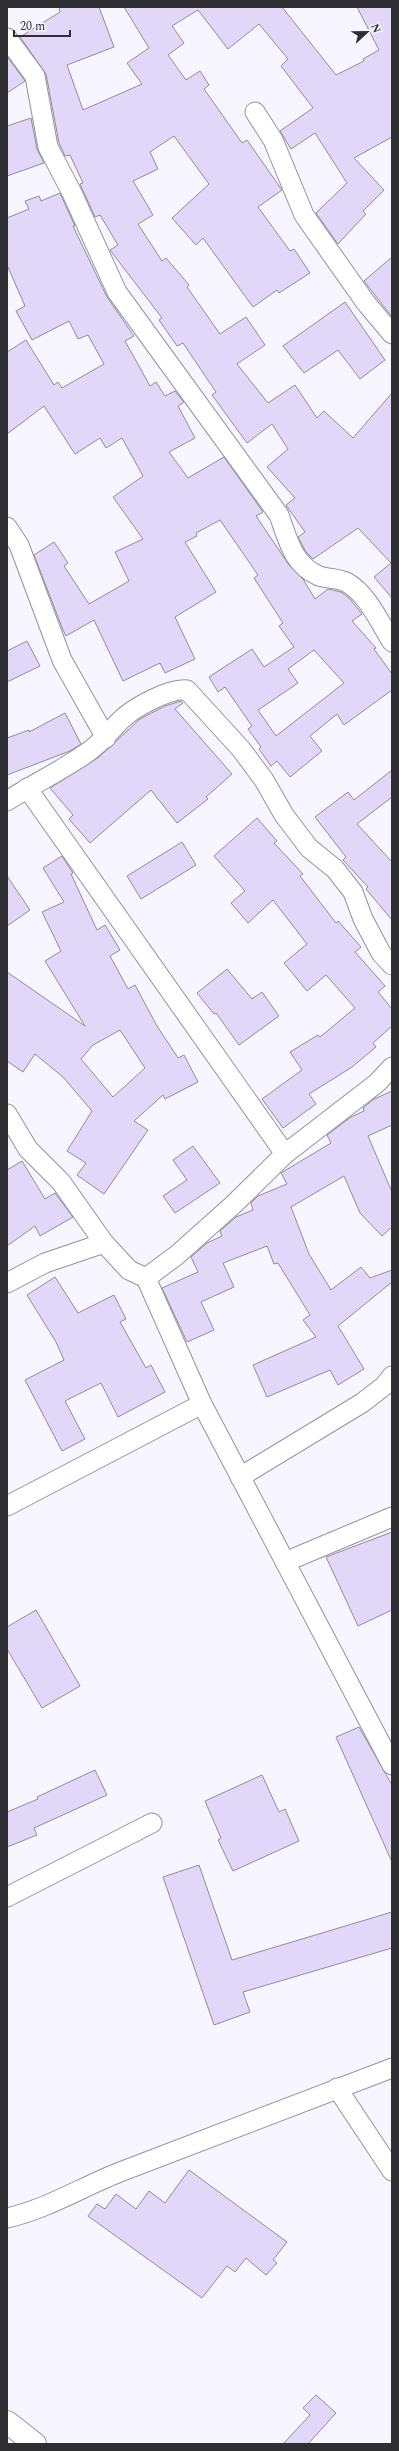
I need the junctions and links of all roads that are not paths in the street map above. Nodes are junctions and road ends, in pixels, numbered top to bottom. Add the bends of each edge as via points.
1 (7, 38) edge
2 (255, 112) dead end
3 (392, 334) edge
4 (7, 527) edge
5 (392, 642) edge
6 (106, 738) junction
7 (26, 788) junction
8 (7, 801) edge
9 (392, 964) edge
10 (392, 1067) edge
11 (7, 1114) edge
12 (285, 1154) junction
13 (104, 1243) junction
14 (146, 1278) junction
15 (7, 1283) edge
16 (392, 1376) edge
17 (202, 1404) junction
18 (240, 1477) junction
19 (7, 1506) edge
20 (392, 1517) edge
21 (285, 1562) junction
22 (392, 1765) edge
23 (152, 1822) dead end
24 (7, 1897) edge
25 (392, 2068) edge
26 (337, 2088) junction
27 (392, 2171) edge
28 (7, 2218) edge

1 - 5 street via 35,76 48,147 117,292 279,515 293,552 303,568 320,576 346,581 358,591
2 - 3 street via 273,140 304,215 366,303
4 - 6 street via 18,545 62,660
6 - 7 street via 89,752
6 - 9 street via 121,720 136,708 177,690 190,692 264,780 284,815 310,848 335,869 353,892 363,919 381,953
7 - 8 street
7 - 12 street
10 - 12 street via 377,1083
11 - 13 street via 28,1149 61,1182
12 - 14 street via 177,1255
13 - 14 street via 129,1270
13 - 15 street via 45,1263
14 - 17 street
16 - 18 street via 384,1386 362,1403
17 - 18 street
17 - 19 street
18 - 21 street
20 - 21 street
21 - 22 street
23 - 24 street
25 - 26 street
26 - 27 street
26 - 28 street via 120,2172 79,2189 44,2208

